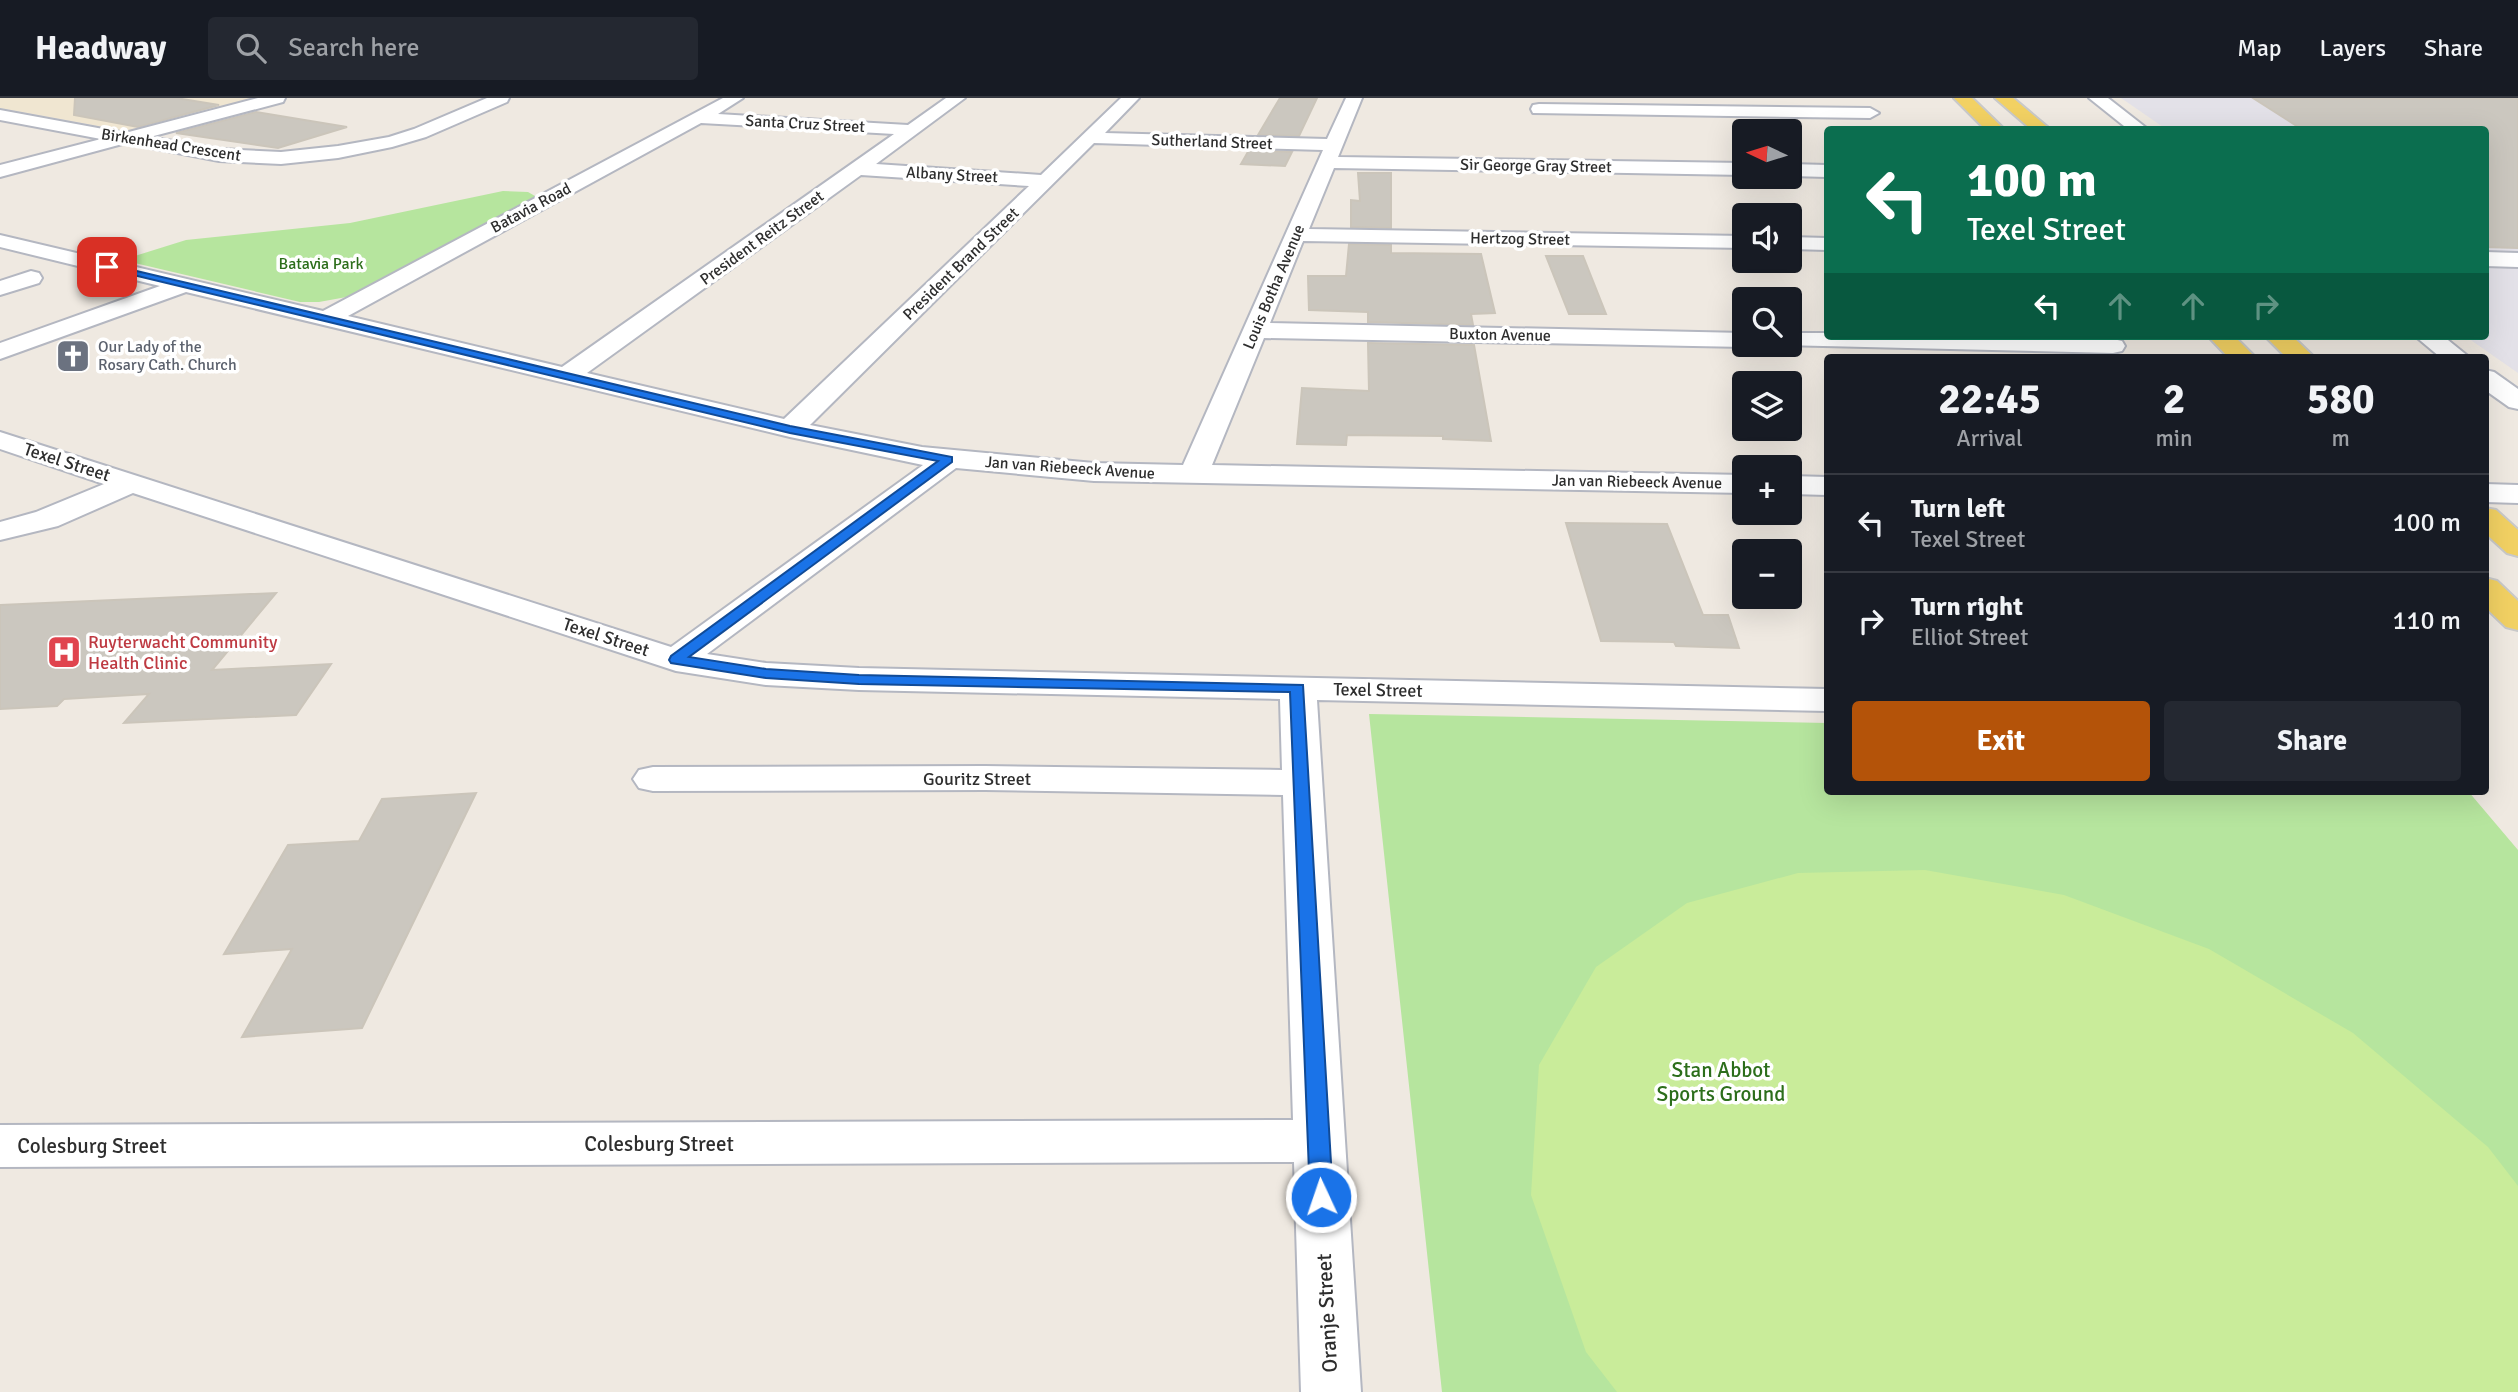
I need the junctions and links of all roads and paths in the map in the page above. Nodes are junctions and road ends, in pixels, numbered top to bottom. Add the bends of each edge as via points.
1 (277, 98) edge
2 (501, 98) edge
3 (735, 98) edge
4 (957, 98) edge
5 (1131, 98) edge
6 (1354, 98) edge
7 (1855, 98) edge
8 (1962, 98) edge
9 (2003, 98) edge
10 (2097, 98) edge
11 (1539, 110) edge
12 (0, 115) edge
13 (697, 118) junction
14 (1993, 126) edge
15 (2038, 126) edge
16 (2136, 126) edge
17 (912, 130) junction
18 (125, 138) junction
19 (1090, 138) junction
20 (1552, 146) dead end
21 (1331, 154) junction
22 (1560, 167) junction
23 (858, 169) junction
24 (1732, 169) edge
25 (1802, 170) edge
26 (0, 171) edge
27 (1824, 171) edge
28 (1046, 181) junction
29 (1296, 235) junction
30 (0, 241) edge
31 (1732, 242) edge
32 (1802, 243) edge
33 (1824, 244) edge
34 (2489, 259) edge
35 (2518, 260) edge
36 (30, 278) dead end
37 (185, 285) junction
38 (0, 288) edge
39 (327, 318) junction
40 (1255, 330) junction
41 (1732, 340) edge
42 (1802, 340) edge
43 (2224, 340) edge
44 (2282, 340) edge
45 (2433, 340) edge
46 (2113, 346) edge
47 (0, 351) edge
48 (2239, 354) edge
49 (2298, 354) edge
50 (2452, 354) edge
51 (566, 376) junction
52 (2489, 380) edge
53 (2518, 401) edge
54 (790, 429) junction
55 (0, 440) edge
56 (948, 460) junction
57 (1193, 475) junction
58 (131, 483) junction
59 (1732, 484) edge
60 (1802, 485) edge
61 (1824, 486) edge
62 (2518, 494) edge
63 (2492, 514) edge
64 (0, 531) edge
65 (2518, 546) edge
66 (2489, 592) edge
67 (2518, 620) edge
68 (676, 660) junction
69 (1298, 688) junction
70 (1824, 700) edge
71 (653, 779) dead end
72 (1302, 783) junction
73 (1319, 1141) junction
74 (0, 1146) edge
75 (1331, 1392) edge

1 - 18 street
2 - 18 street, Birkenhead Crescent via 407,137 318,155 232,157
3 - 13 street, Batavia Road
4 - 17 street, President Reitz Street
5 - 19 street, President Brand Street
6 - 21 street, Louis Botha Avenue
7 - 11 street via 1875,117
8 - 14 main road
9 - 15 main road
10 - 16 street
12 - 18 street, Birkenhead Crescent
13 - 17 street, Santa Cruz Street
13 - 39 street, Batavia Road
17 - 23 street, President Reitz Street
18 - 26 street
19 - 21 street, Sutherland Street
19 - 28 street, President Brand Street
20 - 22 street
21 - 22 street, Sir George Gray Street
21 - 29 street, Louis Botha Avenue
22 - 24 street, Sir George Gray Street
23 - 28 street, Albany Street
23 - 51 street, President Reitz Street
25 - 27 street
28 - 54 street, President Brand Street
29 - 31 street, Hertzog Street
29 - 40 street, Louis Botha Avenue
30 - 37 street, Jan van Riebeeck Avenue
32 - 33 street
34 - 35 street
36 - 38 street
37 - 39 street, Jan van Riebeeck Avenue
37 - 47 street
39 - 51 street, Jan van Riebeeck Avenue
40 - 41 street, Buxton Avenue
40 - 57 street, Louis Botha Avenue
42 - 46 street
43 - 48 main road
44 - 49 main road
45 - 50 street
51 - 54 street, Jan van Riebeeck Avenue
52 - 53 street
54 - 56 street, Jan van Riebeeck Avenue
55 - 58 street, Texel Street
56 - 57 street, Jan van Riebeeck Avenue
56 - 68 street
57 - 59 street, Jan van Riebeeck Avenue
58 - 64 street via 47,519
58 - 68 street, Texel Street
60 - 61 street
62 - 63 street
63 - 65 main road
66 - 67 main road
68 - 69 street, Texel Street via 766,674 847,679
69 - 70 street, Texel Street
69 - 72 street, Oranje Street
71 - 72 street, Gouritz Street
72 - 73 street, Oranje Street
73 - 74 street, Colesburg Street
73 - 75 street, Oranje Street

